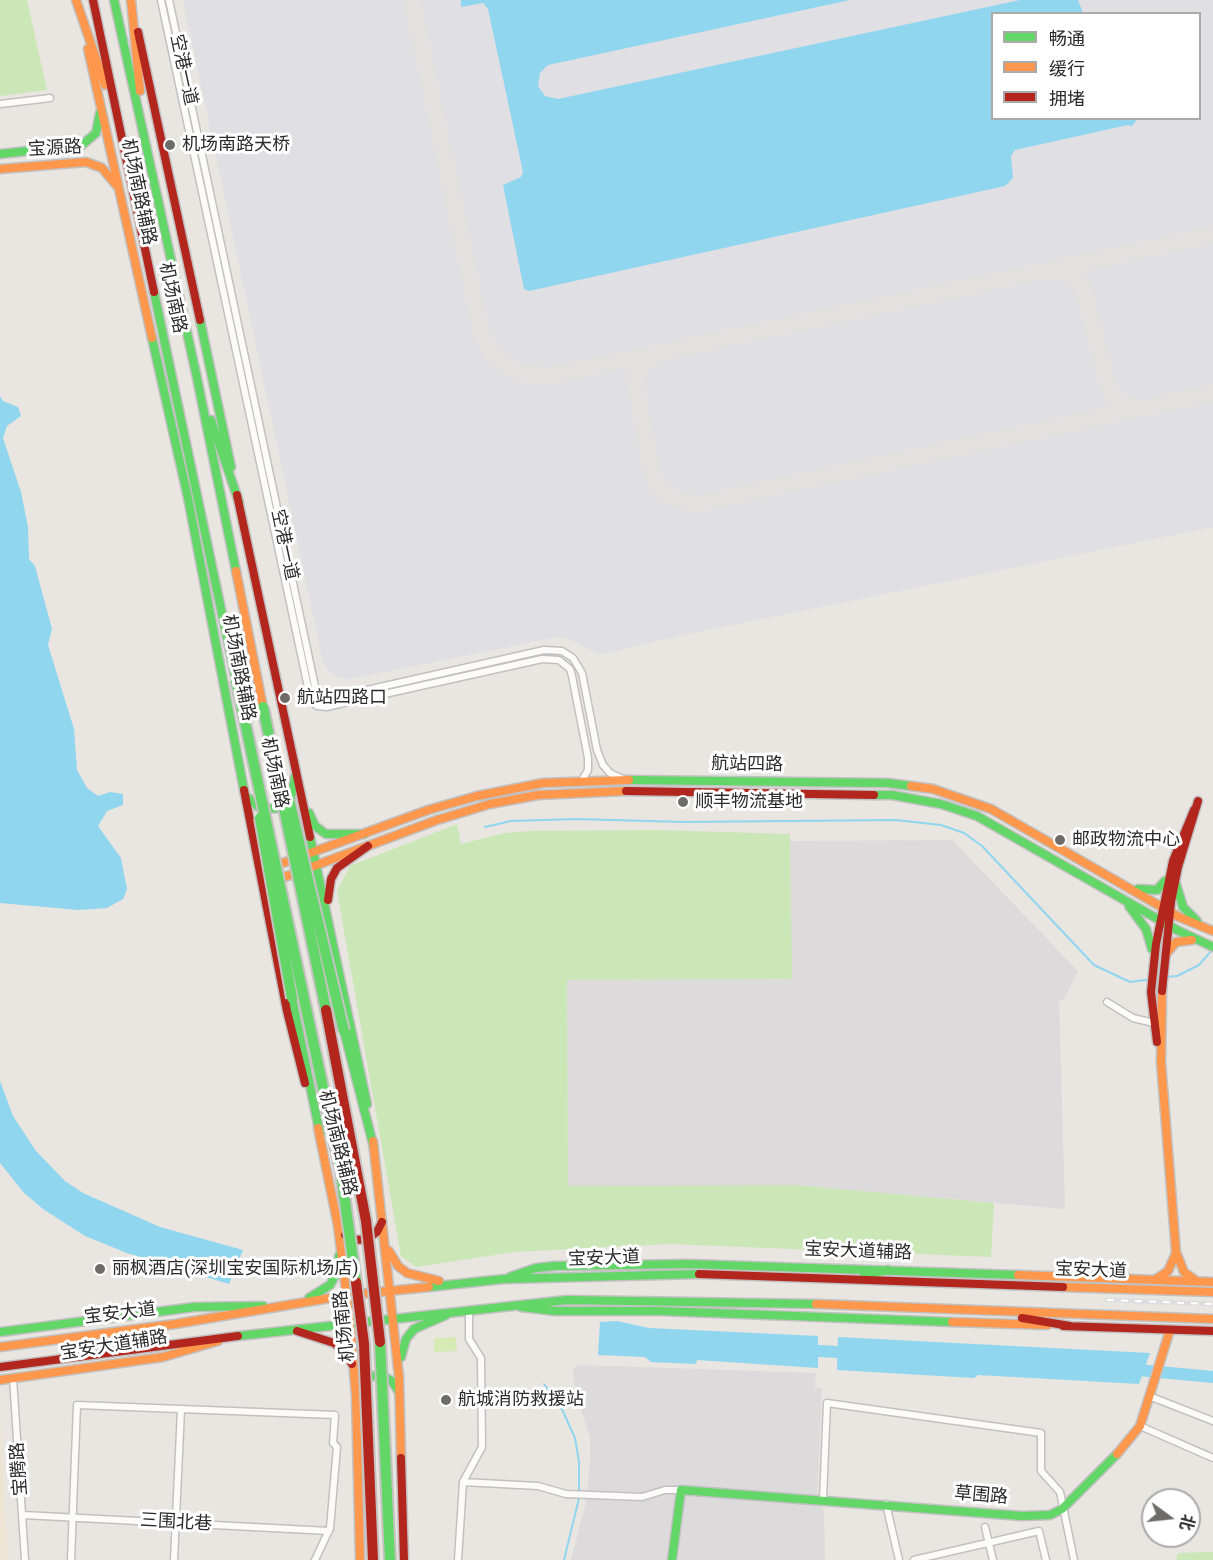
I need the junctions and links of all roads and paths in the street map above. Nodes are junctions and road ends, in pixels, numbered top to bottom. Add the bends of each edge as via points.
1 (76, 0) edge
2 (93, 0) edge
3 (114, 0) edge
4 (131, 0) edge
5 (161, 0) edge
6 (169, 0) edge
7 (99, 94) junction
8 (50, 98) dead end
9 (0, 104) edge
10 (145, 139) junction
11 (123, 145) junction
12 (71, 148) junction
13 (0, 154) edge
14 (74, 162) junction
15 (0, 169) edge
16 (124, 206) junction
17 (197, 378) junction
18 (239, 502) junction
19 (262, 707) junction
20 (244, 711) junction
21 (292, 752) junction
22 (582, 780) junction
23 (627, 780) junction
24 (300, 790) junction
25 (246, 794) junction
26 (364, 834) junction
27 (368, 846) junction
28 (314, 853) junction
29 (317, 866) junction
30 (260, 872) junction
31 (1172, 877) junction
32 (1123, 884) junction
33 (263, 885) junction
34 (1124, 899) junction
35 (1166, 910) junction
36 (330, 920) junction
37 (1164, 923) junction
38 (1210, 930) edge
39 (1199, 942) junction
40 (1213, 946) edge
41 (1158, 964) junction
42 (1107, 1002) dead end
43 (1157, 1005) junction
44 (1154, 1023) junction
45 (1161, 1062) junction
46 (320, 1134) junction
47 (374, 1148) junction
48 (382, 1216) junction
49 (339, 1226) junction
50 (340, 1239) junction
51 (385, 1239) junction
52 (1176, 1252) junction
53 (888, 1270) junction
54 (504, 1279) junction
55 (850, 1279) junction
56 (1155, 1280) junction
57 (1201, 1281) junction
58 (1213, 1282) edge
59 (456, 1283) junction
60 (391, 1290) junction
61 (1213, 1292) edge
62 (348, 1295) junction
63 (300, 1302) junction
64 (273, 1306) junction
65 (511, 1306) junction
66 (465, 1310) junction
67 (993, 1312) junction
68 (394, 1318) junction
69 (1213, 1319) edge
70 (350, 1323) junction
71 (1070, 1326) junction
72 (292, 1330) junction
73 (1170, 1330) junction
74 (1213, 1331) edge
75 (0, 1332) edge
76 (231, 1338) junction
77 (0, 1347) edge
78 (0, 1367) edge
79 (355, 1377) junction
80 (399, 1377) junction
81 (13, 1378) junction
82 (0, 1380) edge
83 (1150, 1391) junction
84 (356, 1397) junction
85 (401, 1397) junction
86 (181, 1410) junction
87 (1213, 1421) edge
88 (1140, 1426) junction
89 (1213, 1458) edge
90 (463, 1482) junction
91 (681, 1490) junction
92 (823, 1499) junction
93 (885, 1504) junction
94 (1062, 1509) junction
95 (23, 1515) junction
96 (73, 1518) junction
97 (175, 1523) junction
98 (985, 1527) dead end
99 (329, 1531) junction
100 (989, 1543) junction
101 (25, 1560) edge
102 (71, 1560) edge
103 (174, 1560) edge
104 (315, 1560) edge
105 (360, 1560) edge
106 (373, 1560) edge
107 (390, 1560) edge
108 (404, 1560) edge
109 (458, 1560) edge
110 (672, 1560) edge
111 (899, 1560) edge
112 (914, 1560) edge
113 (993, 1560) edge
114 (1046, 1560) edge
115 (1074, 1560) edge

1 - 7 main road, 机场南路辅路
1 - 11 main road
2 - 11 main road, 机场南路
3 - 10 main road, 机场南路
4 - 10 main road
4 - 18 main road, 机场南路辅路
5 - 22 street, 空港一道 via 311,701 326,707 542,659 559,660 570,669 588,758 588,770
6 - 23 street, 空港一道 via 316,691 322,697 336,697 544,650 562,651 573,658 582,673 603,765
7 - 12 main road, 宝源路 via 96,133 89,141
7 - 16 main road, 机场南路辅路
8 - 9 street
10 - 17 main road, 机场南路
11 - 20 main road, 机场南路, bridge
12 - 13 main road, 宝源路
12 - 14 main road via 83,152 82,158
14 - 15 main road, 宝源路
14 - 16 main road, 宝源路 via 92,164 107,172 117,185
16 - 25 main road, 机场南路辅路 via 188,498
17 - 18 main road
17 - 19 main road, 机场南路
18 - 21 main road, 机场南路辅路
19 - 47 main road, bridge via 304,857
19 - 107 main road, 机场南路, bridge via 350,1120 366,1221 381,1348
20 - 46 main road, bridge via 292,998
20 - 106 main road, 机场南路, bridge via 341,1172 364,1344
21 - 24 main road, 机场南路辅路
21 - 25 main road via 293,793 284,806 272,811 261,809
22 - 23 main road, 航站四路
22 - 26 main road, 航站四路 via 477,796
23 - 32 main road, 航站四路 via 878,782 933,789 991,809
24 - 26 main road via 320,831 332,836
24 - 28 main road, 机场南路辅路
25 - 30 main road, 机场南路辅路
26 - 28 main road, 航站四路
27 - 29 main road, 航站四路
27 - 34 main road, 航站四路 via 471,809 560,793 892,795 941,804 977,816
27 - 36 main road via 333,874 329,886
28 - 29 main road, 机场南路辅路
28 - 30 main road, 航站四路
29 - 33 main road, 航站四路
29 - 36 main road, 机场南路辅路
30 - 33 main road, 机场南路辅路
31 - 31 main road via 1198,801 1182,832
31 - 32 main road via 1152,891
31 - 35 main road
31 - 38 main road via 1183,907
32 - 35 main road, 航站四路
33 - 46 main road, 机场南路辅路 via 294,1046
34 - 37 main road, 航站四路
34 - 41 main road via 1146,929
35 - 37 main road
35 - 38 main road, 航站四路
36 - 47 main road, 机场南路辅路
37 - 39 main road, 航站四路
37 - 41 main road
39 - 40 main road, 航站四路
39 - 41 main road via 1185,940 1173,944
41 - 43 main road
42 - 44 street via 1133,1018
43 - 44 main road
43 - 45 main road
44 - 45 main road
45 - 52 main road
46 - 49 main road, 机场南路辅路
47 - 48 main road, 机场南路辅路
48 - 49 main road via 377,1232 362,1240 350,1238
48 - 51 main road, 机场南路辅路
49 - 50 main road, 机场南路辅路
50 - 62 main road, 机场南路辅路
50 - 63 main road via 334,1279 324,1290
51 - 59 main road via 393,1259 407,1273
51 - 60 main road, 机场南路辅路
52 - 56 main road via 1168,1271
52 - 57 main road via 1184,1272
53 - 54 main road, 宝安大道辅路 via 595,1264 536,1268
53 - 55 main road
53 - 56 main road, 宝安大道辅路
54 - 55 main road, 宝安大道 via 646,1274
54 - 59 main road, 宝安大道
55 - 61 main road, 宝安大道
56 - 57 main road, 宝安大道辅路
57 - 58 main road, 宝安大道辅路
59 - 60 main road, 宝安大道
60 - 62 main road, 宝安大道
60 - 68 main road, 机场南路辅路
62 - 63 main road, 宝安大道
62 - 70 main road, 机场南路辅路
63 - 64 main road, 宝安大道
64 - 75 main road, 宝安大道辅路 via 195,1307
64 - 77 main road, 宝安大道 via 175,1324
65 - 66 main road, 宝安大道
65 - 67 main road, 宝安大道 via 632,1299
65 - 71 main road via 555,1311 661,1311
66 - 68 main road, 宝安大道
66 - 80 main road via 422,1324 409,1334 402,1350
66 - 90 street via 469,1339 482,1358 482,1447
67 - 69 main road, 宝安大道
67 - 71 main road
68 - 70 main road, 宝安大道
68 - 80 main road, 机场南路辅路
70 - 72 main road, 宝安大道
70 - 79 main road, 机场南路辅路
71 - 73 main road
72 - 76 main road, 宝安大道
72 - 79 main road via 327,1339 340,1347 349,1358
73 - 74 main road
73 - 83 main road
76 - 78 main road, 宝安大道
76 - 81 main road, 宝安大道辅路 via 163,1357
79 - 84 main road, 机场南路辅路
80 - 85 main road, 机场南路辅路
81 - 82 main road, 宝安大道辅路
81 - 95 street, 宝腾路
83 - 87 street
83 - 88 main road
84 - 85 main road via 363,1382 377,1375 392,1381
84 - 105 main road, 机场南路辅路
85 - 108 main road, 机场南路辅路
86 - 96 street via 77,1405
86 - 97 street
86 - 99 street via 335,1415 333,1443 337,1447
88 - 89 street
88 - 94 main road
90 - 91 street via 538,1486 566,1494 642,1497
90 - 109 street
91 - 92 main road, 草围路
91 - 110 main road
92 - 93 main road, 草围路
92 - 94 street via 827,1403 1041,1432 1041,1471 1060,1492
93 - 94 main road, 草围路 via 1022,1516 1050,1515
93 - 111 street
94 - 115 street
95 - 96 street, 三围北巷
95 - 101 street, 宝腾路
96 - 97 street, 三围北巷
96 - 102 street
97 - 99 street, 三围北巷
97 - 103 street
98 - 100 street
99 - 104 street
100 - 112 street
100 - 113 street
100 - 114 street via 1039,1531

